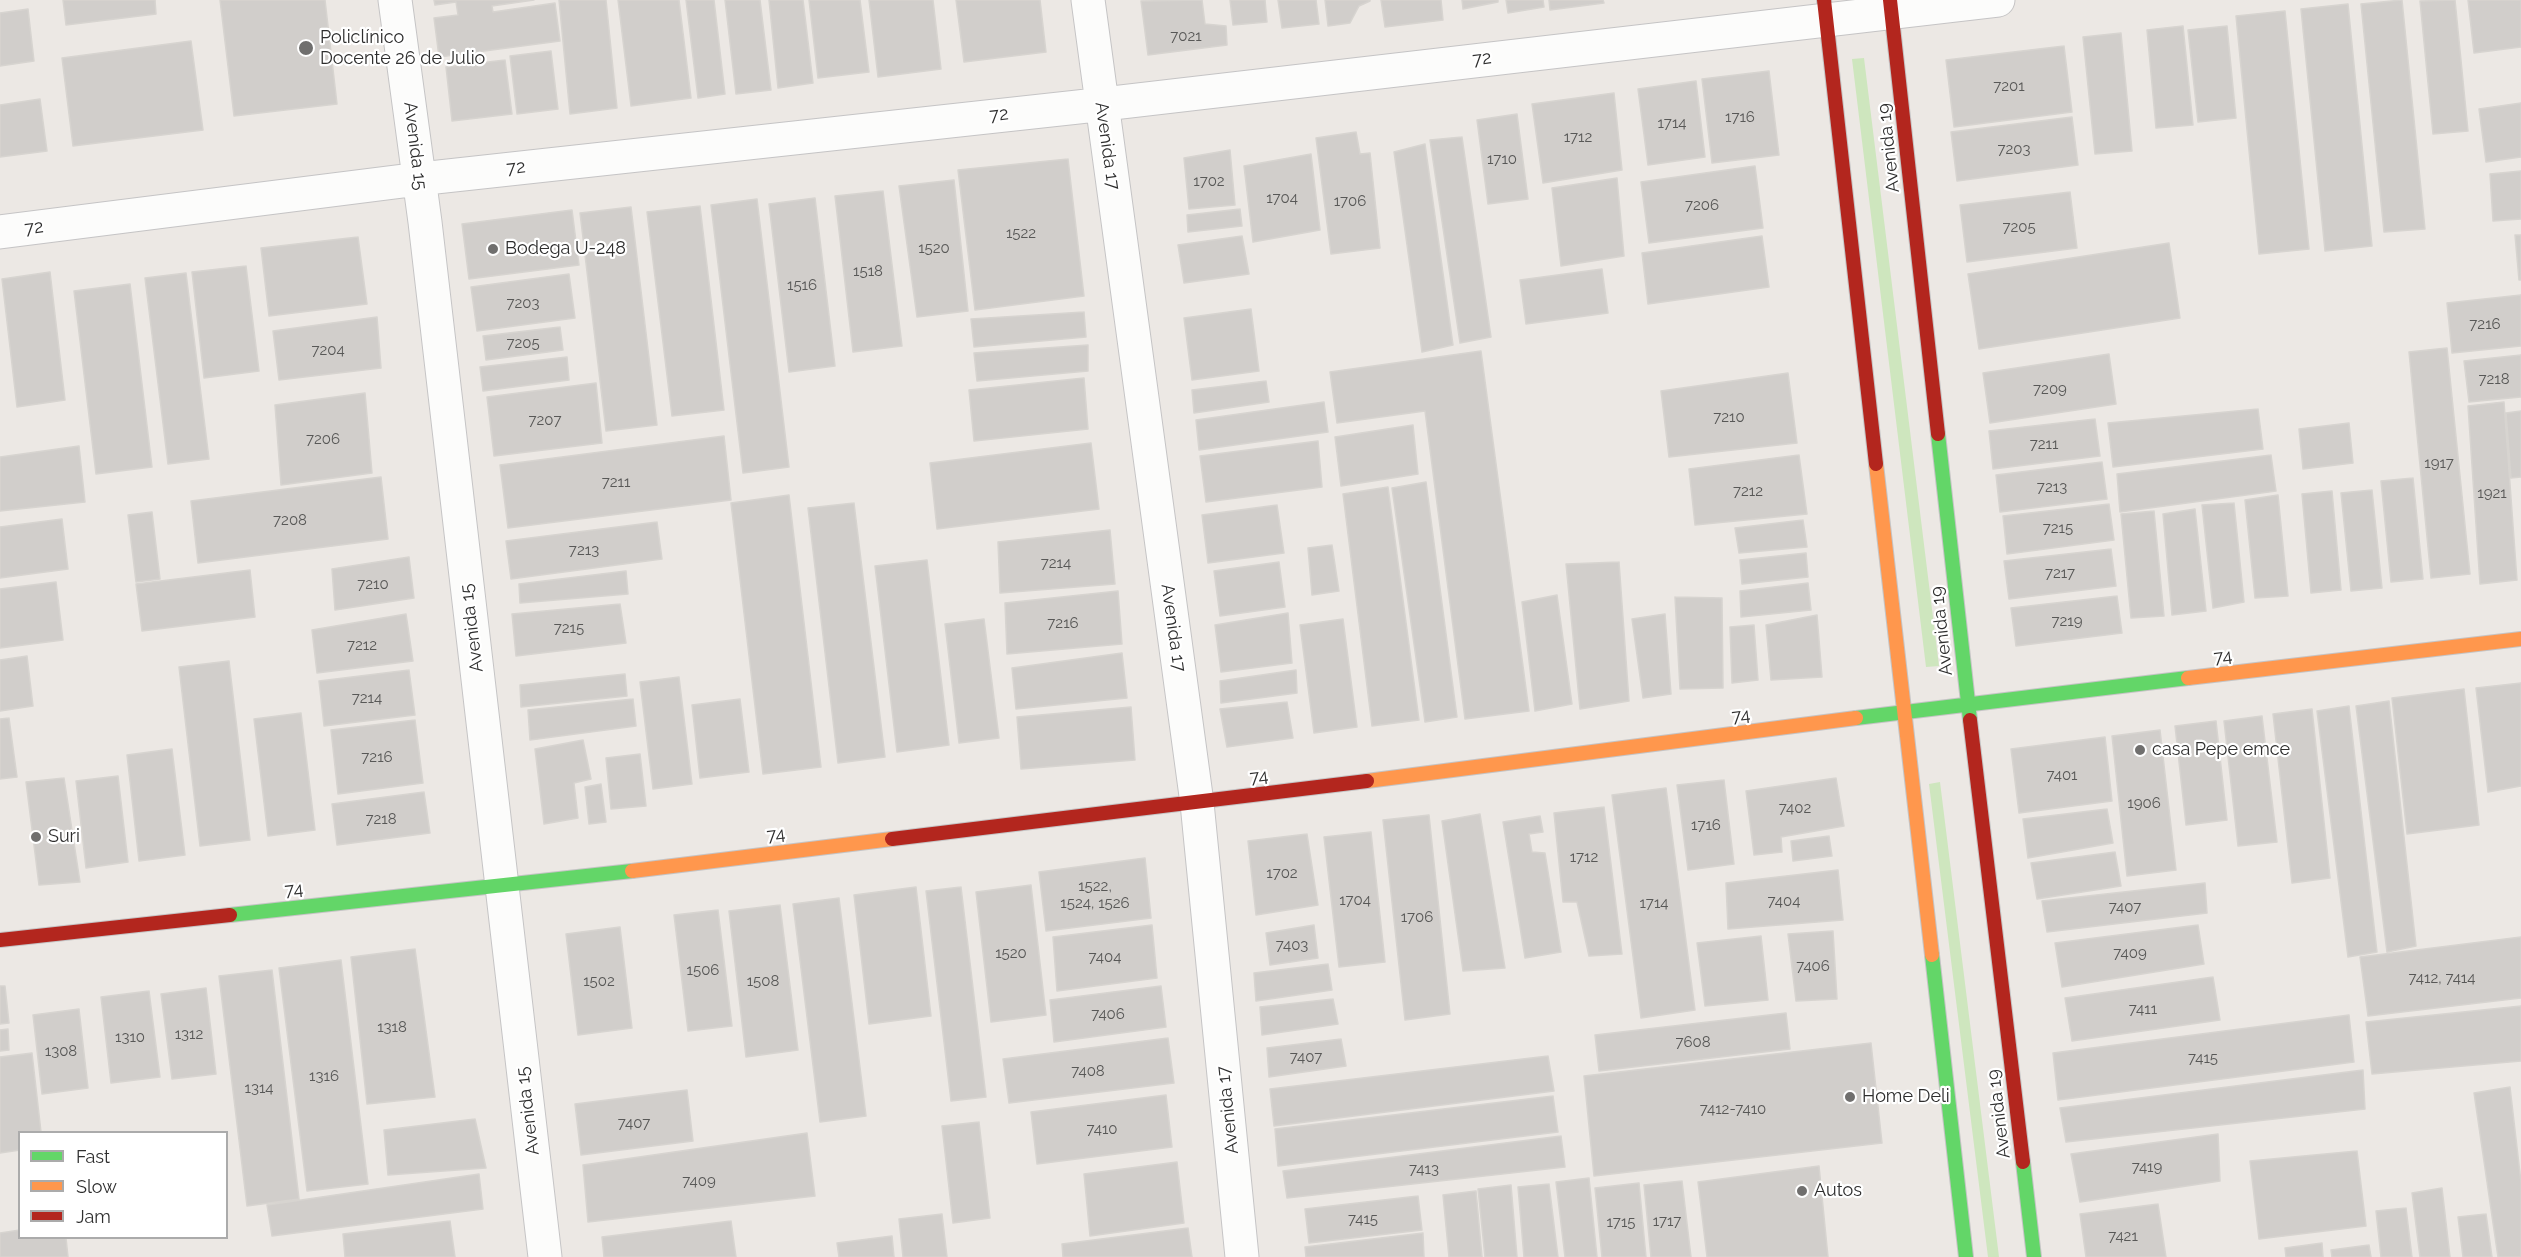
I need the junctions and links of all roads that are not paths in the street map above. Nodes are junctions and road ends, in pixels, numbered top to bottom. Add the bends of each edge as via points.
1 (395, 0) edge
2 (1089, 0) edge
3 (1998, 0) edge
4 (1891, 7) edge
5 (1825, 9) edge
6 (1101, 104) junction
7 (420, 178) junction
8 (0, 232) edge
9 (2521, 639) edge
10 (1969, 706) junction
11 (1903, 712) junction
12 (1197, 802) junction
13 (501, 886) junction
14 (0, 940) edge
15 (545, 1257) edge
16 (1242, 1257) edge
17 (1965, 1257) edge
18 (2034, 1257) edge

1 - 7 street, Avenida 15
2 - 6 street, Avenida 17
3 - 4 street, 72
4 - 5 street, 72
4 - 10 street, Avenida 19
5 - 6 street, 72
5 - 11 street
6 - 7 street, 72
6 - 12 street, Avenida 17
7 - 8 street, 72
7 - 13 street, Avenida 15
9 - 10 street, 74
10 - 11 street, 74
10 - 18 street, Avenida 19
11 - 12 street, 74
11 - 17 street
12 - 13 street, 74
12 - 16 street, Avenida 17
13 - 14 street, 74
13 - 15 street, Avenida 15

